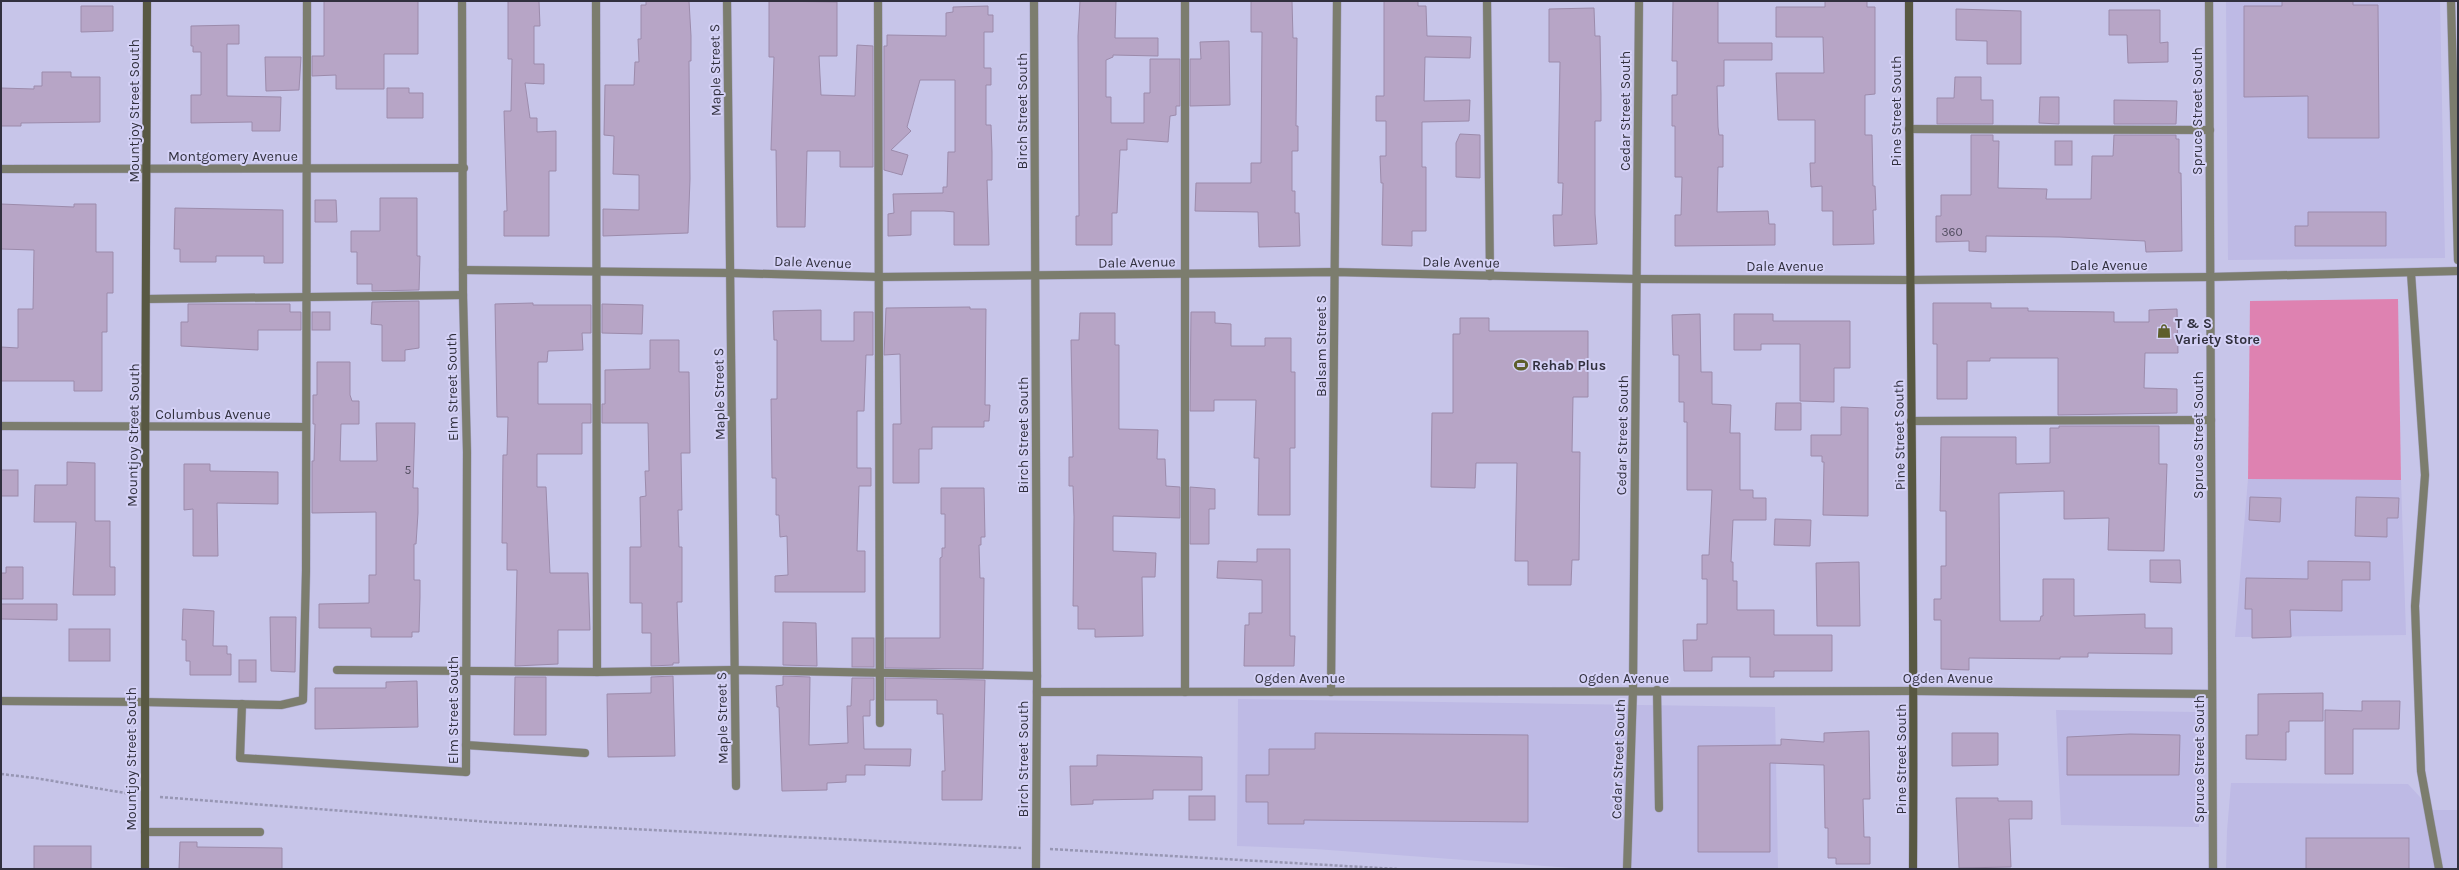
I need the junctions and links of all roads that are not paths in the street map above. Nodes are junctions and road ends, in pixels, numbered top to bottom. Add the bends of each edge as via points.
1 (146, 1) edge
2 (307, 1) edge
3 (462, 1) edge
4 (596, 1) edge
5 (727, 1) edge
6 (878, 1) edge
7 (1034, 1) edge
8 (1185, 1) edge
9 (1337, 1) edge
10 (1487, 1) edge
11 (1639, 1) edge
12 (1909, 1) edge
13 (2209, 1) edge
14 (2451, 1) edge
15 (1909, 129) junction
16 (2210, 130) junction
17 (147, 168) junction
18 (464, 168) junction
19 (1, 169) edge
20 (307, 170) junction
21 (2458, 260) edge
22 (464, 270) junction
23 (2458, 271) edge
24 (1334, 272) junction
25 (597, 273) junction
26 (730, 273) junction
27 (2411, 273) junction
28 (1185, 274) junction
29 (1035, 276) junction
30 (1490, 276) junction
31 (880, 277) junction
32 (2210, 277) junction
33 (1637, 278) junction
34 (1909, 280) junction
35 (463, 294) junction
36 (306, 297) junction
37 (147, 299) junction
38 (2211, 420) junction
39 (1912, 421) junction
40 (1, 426) edge
41 (146, 427) junction
42 (304, 427) junction
43 (337, 670) dead end
44 (734, 670) junction
45 (466, 672) junction
46 (597, 672) junction
47 (880, 672) junction
48 (1037, 676) junction
49 (1633, 690) junction
50 (1657, 690) junction
51 (1915, 691) junction
52 (1037, 692) junction
53 (1185, 692) junction
54 (1331, 692) junction
55 (2212, 694) junction
56 (1, 701) edge
57 (143, 702) junction
58 (242, 704) junction
59 (880, 723) dead end
60 (466, 745) junction
61 (585, 753) dead end
62 (736, 786) dead end
63 (1659, 808) dead end
64 (145, 832) junction
65 (260, 832) dead end
66 (145, 869) edge
67 (1036, 869) edge
68 (1627, 869) edge
69 (1913, 869) edge
70 (2212, 869) edge
71 (2439, 869) edge

1 - 17 street, Mountjoy Street South
2 - 20 street
3 - 18 street, Elm Street South
4 - 25 street
5 - 26 street, Maple Street S
6 - 31 street
7 - 29 street, Birch Street South
8 - 28 street
9 - 24 street, Balsam Street S
10 - 30 street
11 - 33 street, Cedar Street South
12 - 15 street, Pine Street South
13 - 16 street, Spruce Street South
14 - 21 street
15 - 16 street
15 - 34 street, Pine Street South
16 - 32 street, Spruce Street South
17 - 19 street, Montgomery Avenue
17 - 20 street, Montgomery Avenue
17 - 37 street, Mountjoy Street South
18 - 20 street, Montgomery Avenue
18 - 22 street, Elm Street South
20 - 36 street
22 - 25 street, Dale Avenue
22 - 35 street, Elm Street South
23 - 27 street, Dale Avenue
24 - 28 street, Dale Avenue
24 - 30 street, Dale Avenue
24 - 54 street, Balsam Street S
25 - 26 street, Dale Avenue
25 - 46 street
26 - 31 street, Dale Avenue
26 - 44 street, Maple Street S
27 - 32 street, Dale Avenue
27 - 71 street via 2426,475 2415,606 2421,763
28 - 29 street, Dale Avenue
28 - 53 street
29 - 31 street, Dale Avenue
29 - 48 street, Birch Street South
30 - 33 street, Dale Avenue
31 - 47 street
32 - 34 street, Dale Avenue
32 - 38 street, Spruce Street South
33 - 34 street, Dale Avenue
33 - 49 street, Cedar Street South
34 - 39 street, Pine Street South
35 - 36 street
35 - 45 street, Elm Street South via 467,452
36 - 37 street
36 - 42 street
37 - 41 street, Mountjoy Street South
38 - 39 street
38 - 55 street, Spruce Street South
39 - 51 street, Pine Street South
40 - 41 street, Columbus Avenue
41 - 42 street, Columbus Avenue
41 - 57 street, Mountjoy Street South
42 - 58 street via 306,571 303,700 281,705
43 - 45 street
44 - 46 street
44 - 47 street
44 - 62 street, Maple Street S
45 - 46 street
45 - 60 street, Elm Street South
47 - 48 street
47 - 59 street
48 - 52 street, Birch Street South
49 - 50 street, Ogden Avenue
49 - 54 street, Ogden Avenue
49 - 68 street, Cedar Street South
50 - 51 street, Ogden Avenue
50 - 63 street
51 - 55 street, Ogden Avenue
51 - 69 street, Pine Street South
52 - 53 street, Ogden Avenue
52 - 67 street, Birch Street South
53 - 54 street, Ogden Avenue
55 - 70 street, Spruce Street South
56 - 57 street
57 - 58 street
57 - 64 street, Mountjoy Street South
58 - 60 street, Elm Street South via 240,758 466,772
60 - 61 street
64 - 65 street
64 - 66 street, Mountjoy Street South

